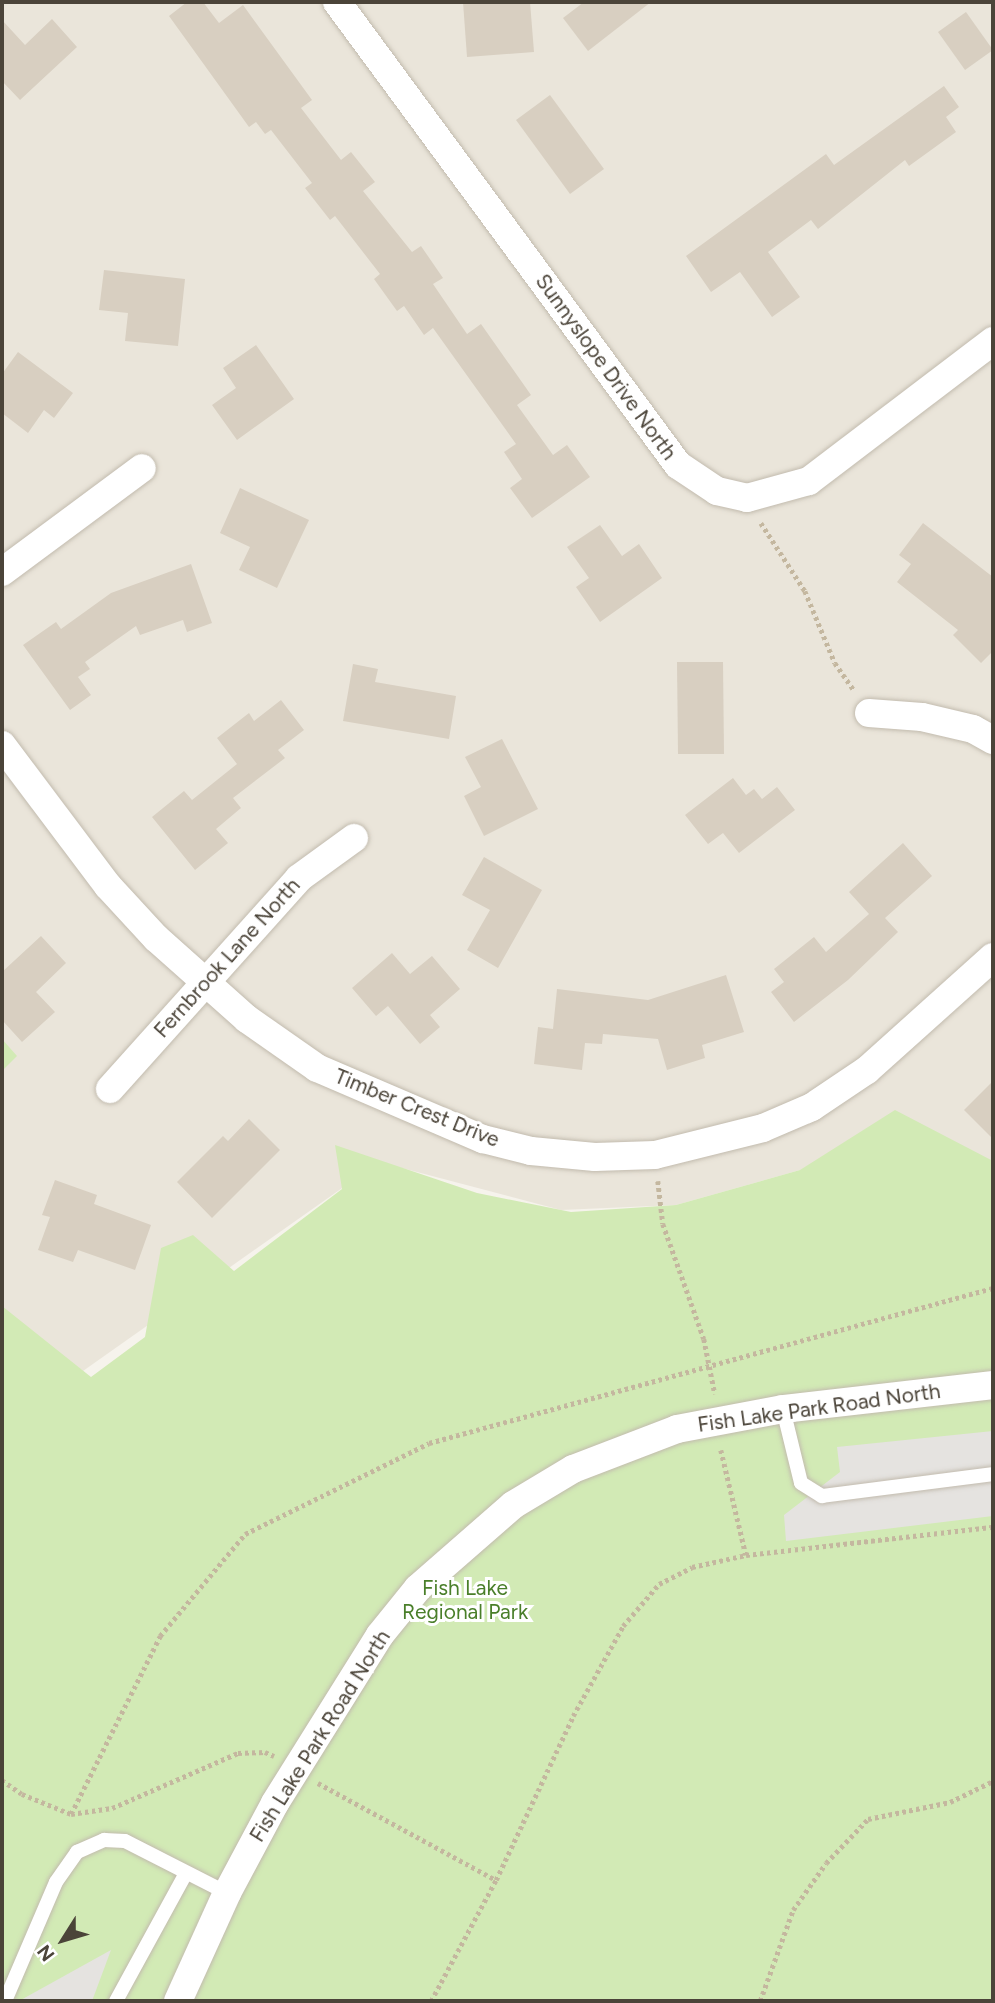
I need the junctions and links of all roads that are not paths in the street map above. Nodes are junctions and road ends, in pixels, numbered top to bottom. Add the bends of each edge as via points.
1 (337, 2) edge
2 (993, 341) edge
3 (142, 468) dead end
4 (2, 572) edge
5 (869, 713) road end
6 (993, 740) edge
7 (2, 745) edge
8 (354, 838) dead end
9 (993, 957) edge
10 (204, 982) junction
11 (110, 1088) dead end
12 (993, 1385) edge
13 (783, 1409) junction
14 (993, 1474) edge
15 (186, 1872) junction
16 (227, 1893) junction
17 (5, 2001) edge
18 (116, 2001) edge
19 (180, 2001) edge

1 - 2 street, Sunnyslope Drive North via 678,466 717,491 747,498 808,481
3 - 4 street
5 - 6 street via 922,717 973,729
7 - 10 street, Timber Crest Drive via 108,886
8 - 10 street, Fernbrook Lane North via 299,878
9 - 10 street, Timber Crest Drive via 919,1027 812,1107 716,1143 655,1156 594,1157 483,1139 317,1068
10 - 11 street, Fernbrook Lane North
12 - 13 street, Fish Lake Park Road North
13 - 14 lane via 801,1483 822,1496
13 - 16 street, Fish Lake Park Road North via 677,1429 629,1444 573,1469 513,1505 462,1546 418,1588 380,1635 275,1803
15 - 16 lane
15 - 17 lane via 125,1841 104,1840 77,1852 56,1882
15 - 18 lane
16 - 19 street, Fish Lake Park Road North

